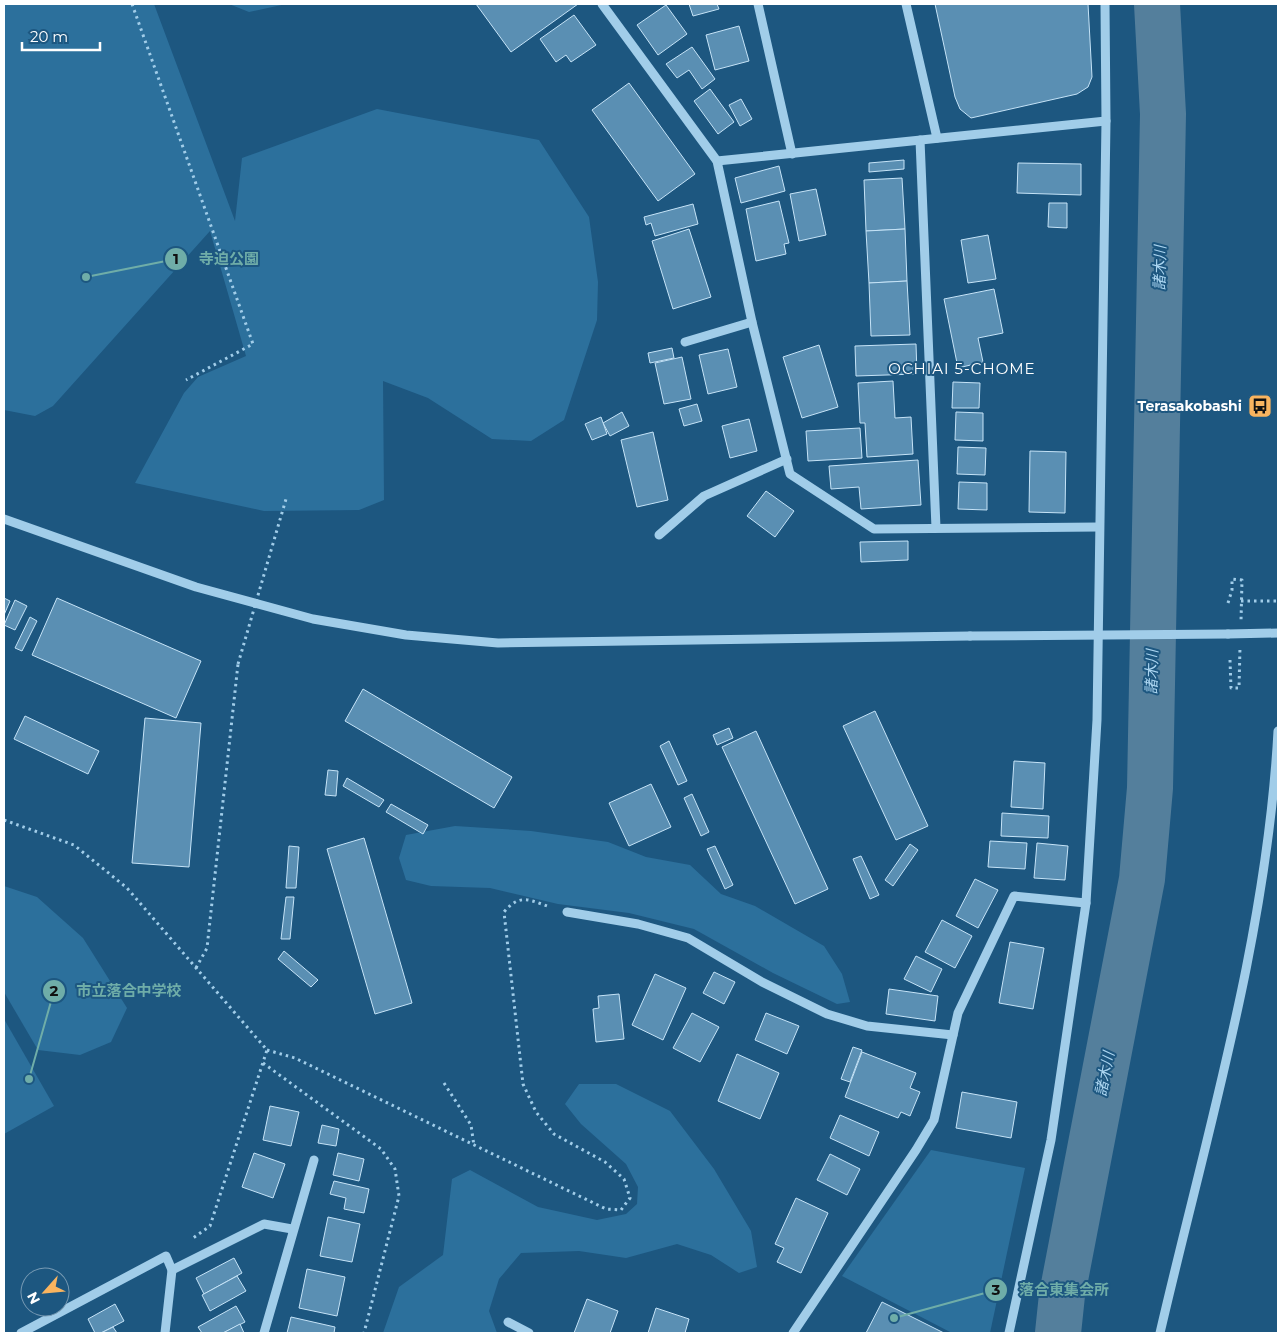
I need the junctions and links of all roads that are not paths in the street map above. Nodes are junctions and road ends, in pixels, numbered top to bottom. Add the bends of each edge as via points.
1 (602, 4) edge
2 (758, 4) edge
3 (906, 4) edge
4 (1105, 4) edge
5 (1106, 121) junction
6 (937, 138) junction
7 (920, 140) junction
8 (792, 154) junction
9 (717, 161) junction
10 (752, 322) junction
11 (685, 342) dead end
12 (786, 458) junction
13 (4, 519) edge
14 (1099, 527) junction
15 (936, 528) junction
16 (659, 535) dead end
17 (1278, 633) edge
18 (1278, 732) edge
19 (1086, 903) junction
20 (567, 912) road end
21 (953, 1035) junction
22 (314, 1160) dead end
23 (292, 1228) junction
24 (172, 1270) junction
25 (508, 1322) dead end
26 (21, 1333) edge
27 (165, 1333) edge
28 (264, 1333) edge
29 (529, 1333) edge
30 (793, 1333) edge
31 (1009, 1333) edge
32 (1160, 1333) edge

1 - 9 street
2 - 8 street
3 - 6 street
4 - 5 street
5 - 6 street
5 - 14 street
6 - 7 street
7 - 8 street
7 - 15 street
8 - 9 street
9 - 10 street
10 - 11 street
10 - 12 street
12 - 15 street via 790,474 874,529
12 - 16 street via 704,496
13 - 17 street, bridge via 196,587 313,619 406,635 498,643
14 - 15 street
14 - 19 street via 1097,720
18 - 32 street via 1264,874 1234,1028
19 - 21 street via 1014,896 958,1014
19 - 31 street via 1050,1140
20 - 21 street via 638,924 688,938 762,982 827,1014 868,1026
21 - 30 street via 934,1120
22 - 23 street
23 - 24 street via 264,1224
23 - 28 street
24 - 26 street via 166,1256
24 - 27 street
25 - 29 street

